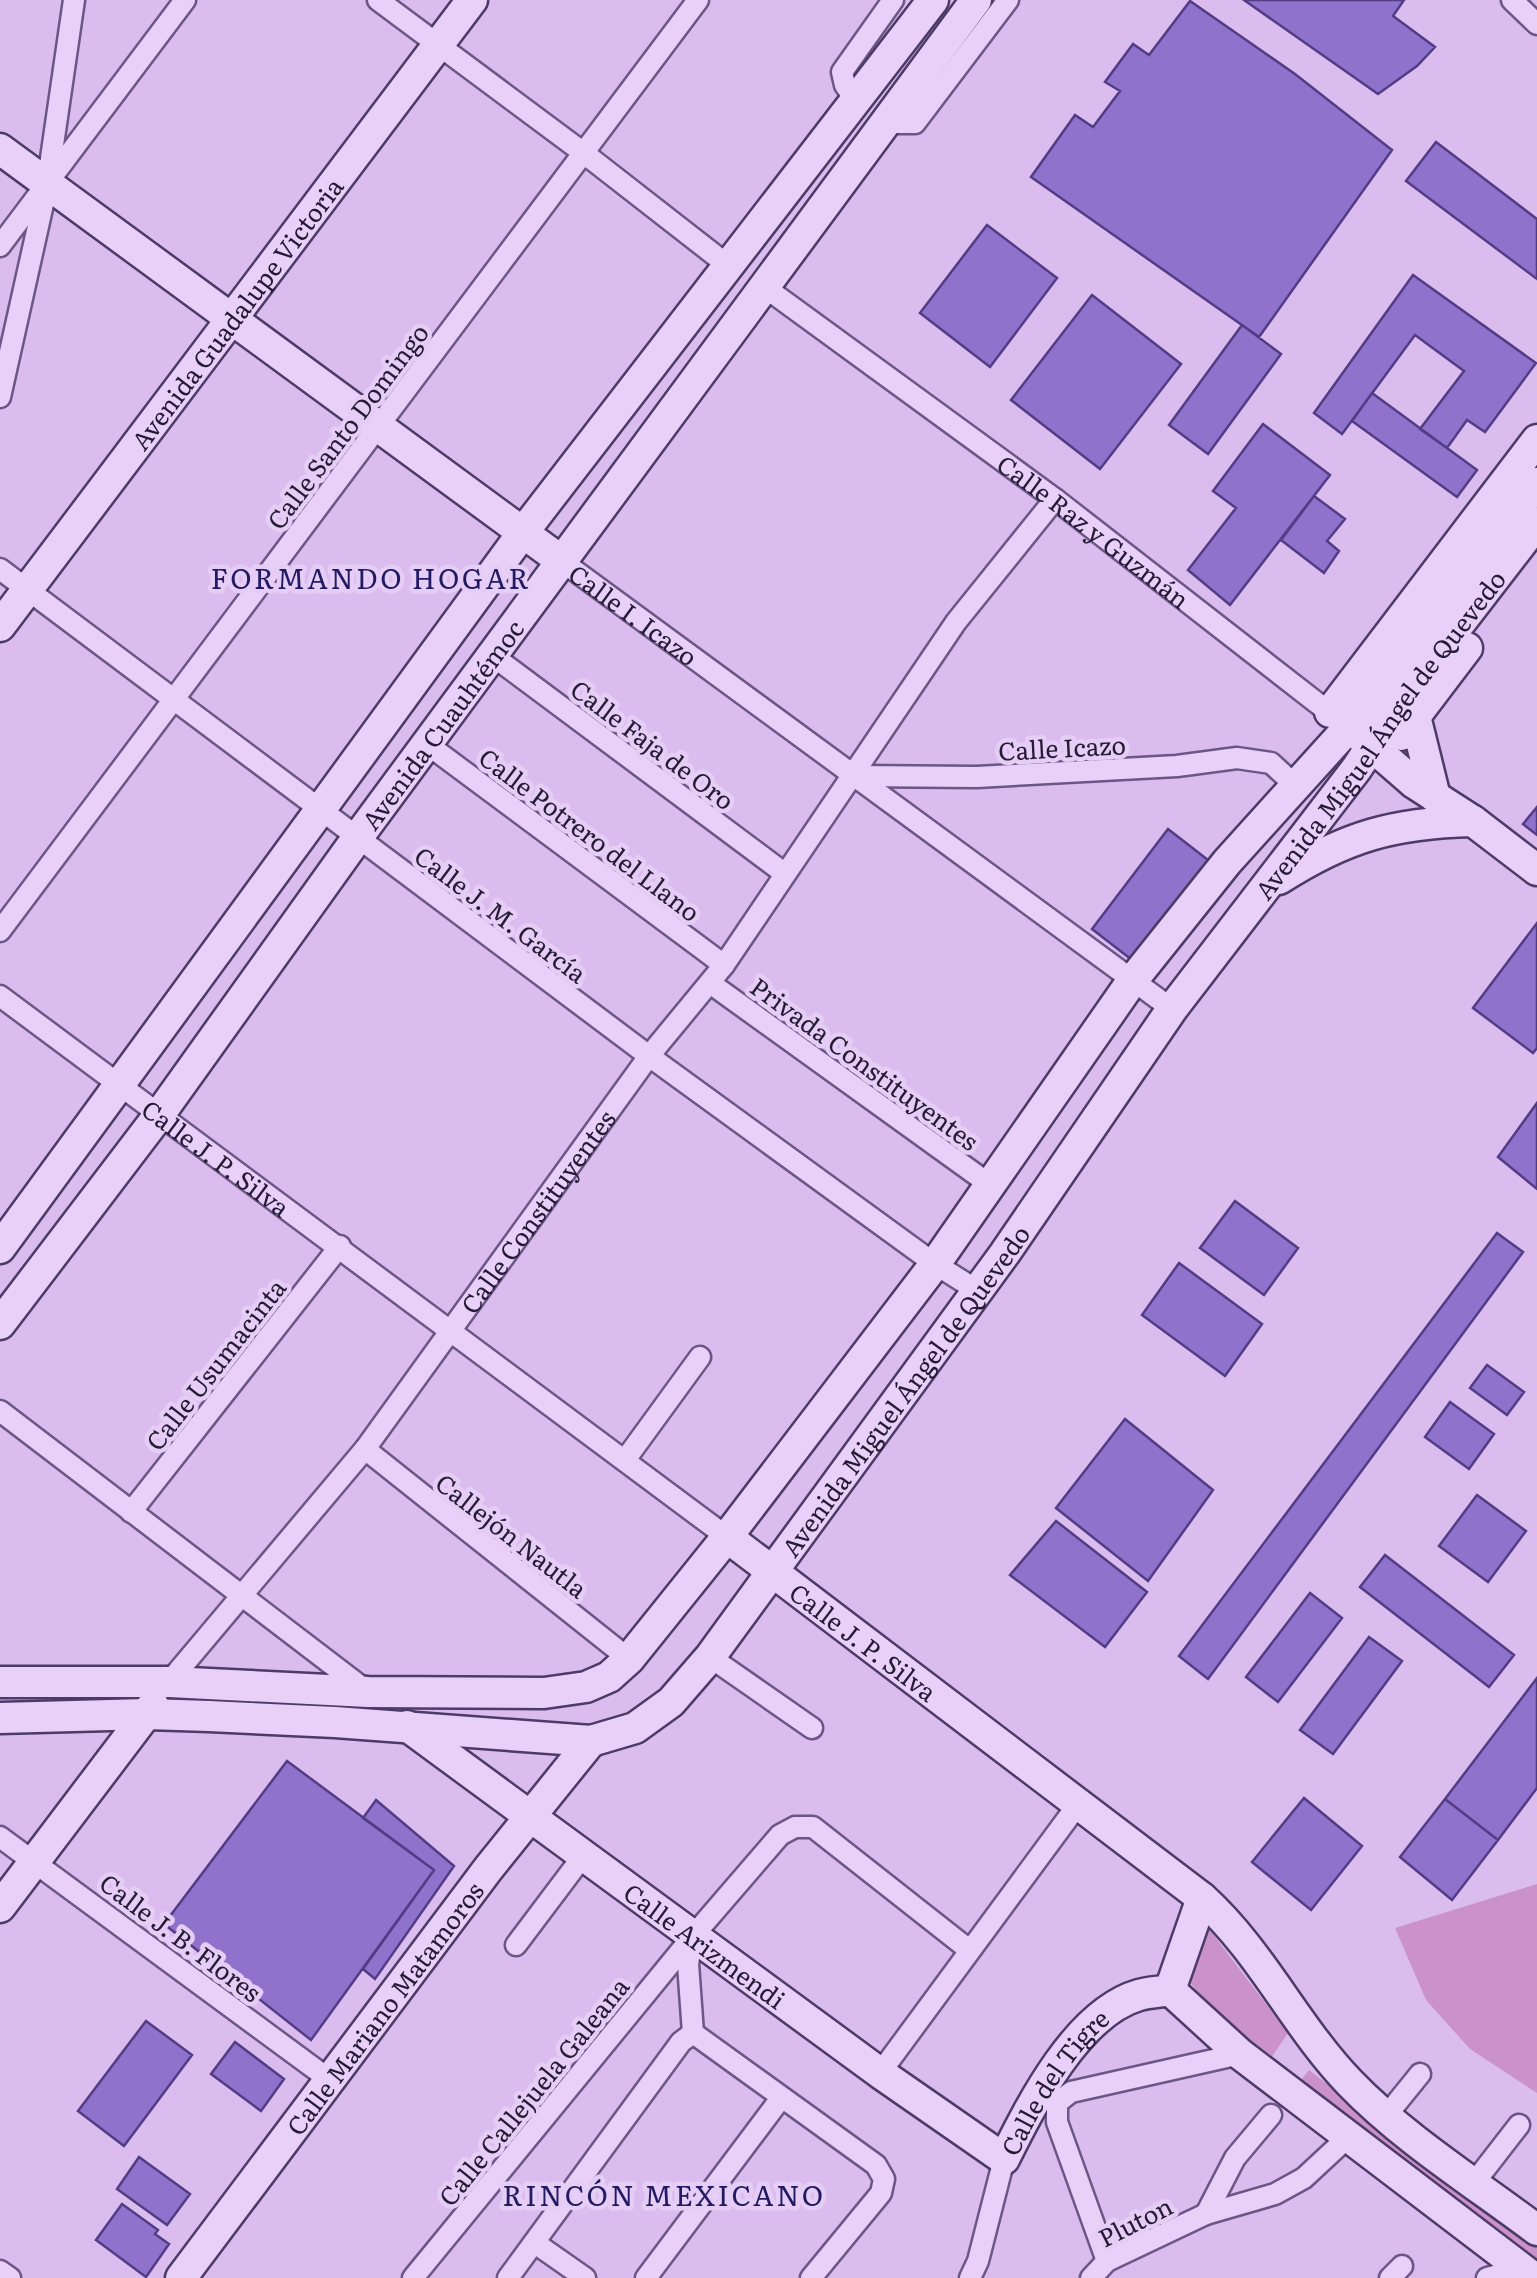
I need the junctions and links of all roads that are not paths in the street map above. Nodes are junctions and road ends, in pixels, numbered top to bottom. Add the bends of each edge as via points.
1 (74, 0) edge
2 (184, 0) edge
3 (378, 0) edge
4 (472, 0) edge
5 (698, 0) edge
6 (893, 0) edge
7 (933, 0) edge
8 (976, 0) edge
9 (1008, 0) edge
10 (1512, 0) edge
11 (1537, 24) edge
12 (439, 44) junction
13 (856, 101) junction
14 (884, 123) junction
15 (0, 150) edge
16 (584, 154) junction
17 (47, 186) junction
18 (0, 246) edge
19 (730, 267) junction
20 (766, 288) junction
21 (234, 320) junction
22 (0, 397) edge
23 (378, 425) junction
24 (1537, 440) edge
25 (1537, 483) edge
26 (1055, 500) junction
27 (1537, 523) edge
28 (524, 530) junction
29 (1537, 557) edge
30 (563, 562) junction
31 (0, 569) edge
32 (26, 590) junction
33 (0, 626) edge
34 (493, 656) junction
35 (172, 699) junction
36 (1412, 702) junction
37 (1358, 742) junction
38 (427, 744) junction
39 (1322, 758) junction
40 (1271, 763) junction
41 (854, 776) junction
42 (1297, 787) junction
43 (1425, 790) junction
44 (320, 809) junction
45 (1473, 822) junction
46 (358, 837) junction
47 (1286, 859) junction
48 (1537, 870) edge
49 (784, 872) junction
50 (1264, 888) junction
51 (0, 931) edge
52 (724, 965) junction
53 (1132, 981) junction
54 (710, 982) junction
55 (0, 996) edge
56 (1172, 1009) junction
57 (649, 1056) junction
58 (121, 1085) junction
59 (159, 1115) junction
60 (990, 1184) junction
61 (340, 1246) junction
62 (0, 1248) edge
63 (935, 1264) junction
64 (978, 1290) junction
65 (0, 1324) edge
66 (450, 1332) junction
67 (700, 1357) dead end
68 (0, 1411) edge
69 (364, 1450) junction
70 (625, 1460) junction
71 (130, 1512) junction
72 (727, 1538) junction
73 (772, 1569) junction
74 (241, 1598) junction
75 (710, 1657) junction
76 (629, 1659) junction
77 (0, 1682) edge
78 (169, 1682) junction
79 (368, 1692) junction
80 (147, 1714) junction
81 (0, 1718) edge
82 (407, 1726) junction
83 (812, 1728) dead end
84 (592, 1741) junction
85 (1079, 1803) junction
86 (531, 1818) junction
87 (0, 1838) edge
88 (582, 1856) junction
89 (32, 1861) junction
90 (1202, 1898) junction
91 (0, 1907) edge
92 (692, 1936) junction
93 (516, 1945) dead end
94 (968, 1949) junction
95 (1170, 1990) junction
96 (693, 2033) junction
97 (1311, 2040) junction
98 (1240, 2054) junction
99 (880, 2072) junction
100 (1420, 2074) dead end
101 (330, 2080) junction
102 (1278, 2084) junction
103 (782, 2098) junction
104 (1270, 2116) dead end
105 (1386, 2116) junction
106 (1520, 2125) dead end
107 (1347, 2138) junction
108 (1004, 2159) junction
109 (1474, 2184) junction
110 (1206, 2214) junction
111 (1537, 2230) edge
112 (535, 2243) junction
113 (1107, 2261) junction
114 (0, 2271) edge
115 (1528, 2273) edge
116 (10, 2278) edge
117 (181, 2278) edge
118 (413, 2278) edge
119 (508, 2278) edge
120 (585, 2278) edge
121 (646, 2278) edge
122 (811, 2278) edge
123 (970, 2278) edge
124 (1091, 2278) edge
125 (1487, 2278) edge

1 - 17 street
2 - 17 street
3 - 12 street
4 - 12 main road, Avenida Guadalupe Victoria
5 - 16 street, Calle Santo Domingo
6 - 13 street via 842,72
7 - 13 main road, Avenida Cuauhtémoc
8 - 14 main road, Avenida Cuauhtémoc
9 - 14 street via 915,123
10 - 11 street
12 - 16 street
12 - 21 main road, Avenida Guadalupe Victoria
13 - 19 main road, Avenida Cuauhtémoc
14 - 20 main road, Avenida Cuauhtémoc
15 - 17 main road, Calle I. Icazo
16 - 19 street
16 - 23 street, Calle Santo Domingo
17 - 18 street
17 - 21 main road, Calle I. Icazo
17 - 22 street
19 - 28 main road, Avenida Cuauhtémoc
20 - 26 street, Calle Raz y Guzmán
20 - 30 main road, Avenida Cuauhtémoc
21 - 23 main road, Calle I. Icazo
21 - 32 main road, Avenida Guadalupe Victoria
23 - 28 main road, Calle I. Icazo
23 - 35 street, Calle Santo Domingo
24 - 37 main road
25 - 37 main road, Avenida Miguel Ángel de Quevedo
26 - 37 street, Calle Raz y Guzmán
26 - 41 street, Calle Constituyentes via 956,622
27 - 36 main road, Avenida Miguel Ángel de Quevedo
28 - 30 main road, Calle I. Icazo
28 - 44 main road, Avenida Cuauhtémoc
29 - 36 main road
30 - 34 main road, Avenida Cuauhtémoc
30 - 41 street, Calle I. Icazo
31 - 32 street, Calle J. M. García
32 - 33 main road, Avenida Guadalupe Victoria
32 - 35 street, Calle J. M. García
34 - 38 main road, Avenida Cuauhtémoc
34 - 49 street, Calle Faja de Oro
35 - 44 street, Calle J. M. García
35 - 51 street, Calle Santo Domingo
36 - 37 main road
36 - 43 main road
37 - 39 main road, Avenida Miguel Ángel de Quevedo
37 - 43 main road, Calle Raz y Guzmán
37 - 47 main road, Avenida Miguel Ángel de Quevedo
38 - 46 main road, Avenida Cuauhtémoc
38 - 52 street, Calle Potrero del Llano
39 - 40 street, Calle Icazo
39 - 42 main road, Avenida Miguel Ángel de Quevedo
40 - 41 street, Calle Icazo via 1237,758 976,777
40 - 42 street
41 - 49 street, Calle Constituyentes
41 - 53 street, Calle I. Icazo
42 - 47 main road via 1302,811
42 - 53 main road, Avenida Miguel Ángel de Quevedo
43 - 45 main road, Calle Raz y Guzmán
44 - 46 street, Calle J. M. García
44 - 58 main road, Avenida Cuauhtémoc
45 - 48 main road, Calle Raz y Guzmán
45 - 50 main road via 1414,823 1371,834 1320,853
46 - 57 street, Calle J. M. García
46 - 59 main road, Avenida Cuauhtémoc
47 - 50 main road, Avenida Miguel Ángel de Quevedo
49 - 52 street, Calle Constituyentes
50 - 56 main road, Avenida Miguel Ángel de Quevedo
52 - 54 street, Calle Constituyentes
53 - 56 street, Calle I. Icazo
53 - 60 main road, Avenida Miguel Ángel de Quevedo
54 - 57 street, Calle Constituyentes
54 - 60 street, Privada Constituyentes
55 - 58 street, Calle J. P. Silva
56 - 64 main road, Avenida Miguel Ángel de Quevedo
57 - 63 street, Calle J. M. García
57 - 66 street, Calle Constituyentes
58 - 59 street, Calle J. P. Silva
58 - 62 main road, Avenida Cuauhtémoc
59 - 61 street, Calle J. P. Silva
59 - 65 main road, Avenida Cuauhtémoc
60 - 63 main road, Avenida Miguel Ángel de Quevedo
61 - 66 street, Calle J. P. Silva
61 - 71 street, Calle Usumacinta
63 - 64 street, Calle J. M. García
63 - 72 main road, Avenida Miguel Ángel de Quevedo
64 - 73 main road, Avenida Miguel Ángel de Quevedo
66 - 69 street, Calle Constituyentes
66 - 70 street, Calle J. P. Silva
67 - 70 street
68 - 71 street
69 - 74 street, Calle Constituyentes
69 - 76 street, Callejón Nautla
70 - 72 street, Calle J. P. Silva
71 - 74 street
72 - 73 main road, Calle J. P. Silva
72 - 76 main road, Avenida Miguel Ángel de Quevedo
73 - 75 main road, Avenida Miguel Ángel de Quevedo
73 - 85 main road, Calle J. P. Silva
74 - 78 street, Calle Constituyentes
74 - 79 street
75 - 83 street
75 - 84 main road, Avenida Miguel Ángel de Quevedo via 659,1711 635,1728
76 - 79 main road, Avenida Miguel Ángel de Quevedo via 586,1687 544,1693
77 - 78 main road, Avenida Miguel Ángel de Quevedo
78 - 79 main road, Avenida Miguel Ángel de Quevedo
78 - 80 main road, Calle Constituyentes
80 - 81 main road, Avenida Miguel Ángel de Quevedo
80 - 82 main road, Avenida Miguel Ángel de Quevedo
80 - 89 main road, Calle Constituyentes
82 - 84 main road, Avenida Miguel Ángel de Quevedo
82 - 86 main road, Calle Arizmendi
84 - 86 main road, Calle Mariano Matamoros
85 - 90 main road, Calle J. P. Silva
85 - 94 street
86 - 88 main road, Calle Arizmendi
86 - 101 main road, Calle Mariano Matamoros
87 - 89 street, Calle J. B. Flores
88 - 92 main road, Calle Arizmendi
88 - 93 street
89 - 91 main road, Calle Constituyentes
89 - 101 street, Calle J. B. Flores
90 - 95 main road
90 - 97 main road, Calle J. P. Silva via 1262,1967
92 - 94 street, Calle Callejuela Galeana via 780,1835 813,1827
92 - 96 street
92 - 99 main road, Calle Arizmendi
92 - 118 street, Calle Callejuela Galeana
94 - 99 street
95 - 98 main road
95 - 108 main road, Calle del Tigre via 1107,2010 1067,2053
96 - 103 street
96 - 112 street
97 - 102 main road
97 - 105 main road, Calle J. P. Silva
98 - 102 main road
98 - 113 street via 1071,2092 1058,2103 1057,2122
99 - 108 main road, Calle Arizmendi
100 - 105 street
101 - 117 main road, Calle Mariano Matamoros
102 - 107 main road
103 - 121 street
103 - 122 street via 876,2165 884,2179 881,2193
104 - 110 street via 1235,2158
105 - 109 main road, Calle J. P. Silva
106 - 109 street
107 - 110 street, Pluton via 1304,2178 1275,2194
107 - 115 main road
108 - 123 street, Calle del Tigre
109 - 111 main road, Calle J. P. Silva
110 - 113 street, Pluton
112 - 119 street
112 - 120 street
113 - 124 street, Pluton
114 - 116 street
115 - 125 street

